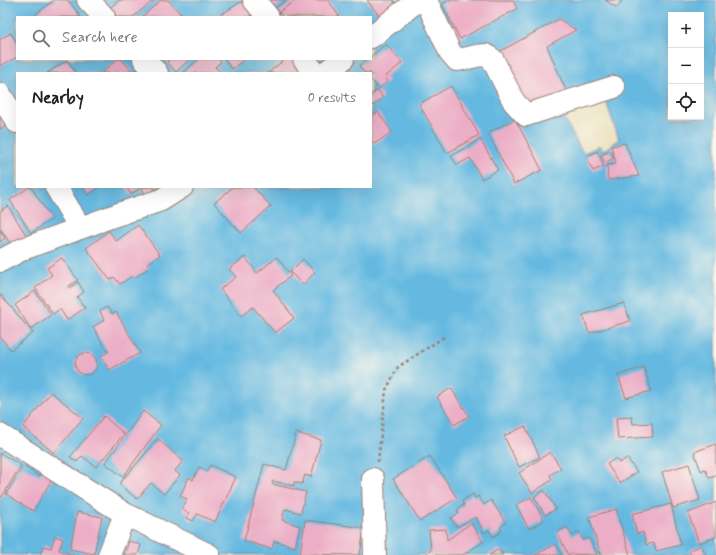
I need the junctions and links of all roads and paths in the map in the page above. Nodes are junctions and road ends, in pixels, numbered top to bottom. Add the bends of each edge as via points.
1 (254, 0) edge
2 (418, 0) edge
3 (426, 0) edge
4 (267, 16) edge
5 (372, 36) edge
6 (145, 60) edge
7 (305, 60) edge
8 (342, 60) edge
9 (156, 72) edge
10 (314, 72) edge
11 (326, 72) edge
12 (614, 87) dead end
13 (0, 94) edge
14 (16, 120) edge
15 (57, 188) edge
16 (180, 188) edge
17 (80, 228) junction
18 (0, 261) edge
19 (444, 338) dead end
20 (0, 434) edge
21 (373, 479) joint
22 (125, 514) junction
23 (109, 555) edge
24 (209, 555) edge
25 (375, 555) edge

1 - 4 street
2 - 5 street
3 - 12 street via 450,52 457,60 486,55 493,60 514,102 526,115
6 - 9 street
7 - 10 street
8 - 11 street
13 - 14 street
15 - 17 street
16 - 17 street via 161,200
17 - 18 street via 23,249
19 - 21 path via 398,367 386,390 377,466
20 - 22 street
21 - 25 street
22 - 23 street
22 - 24 street

